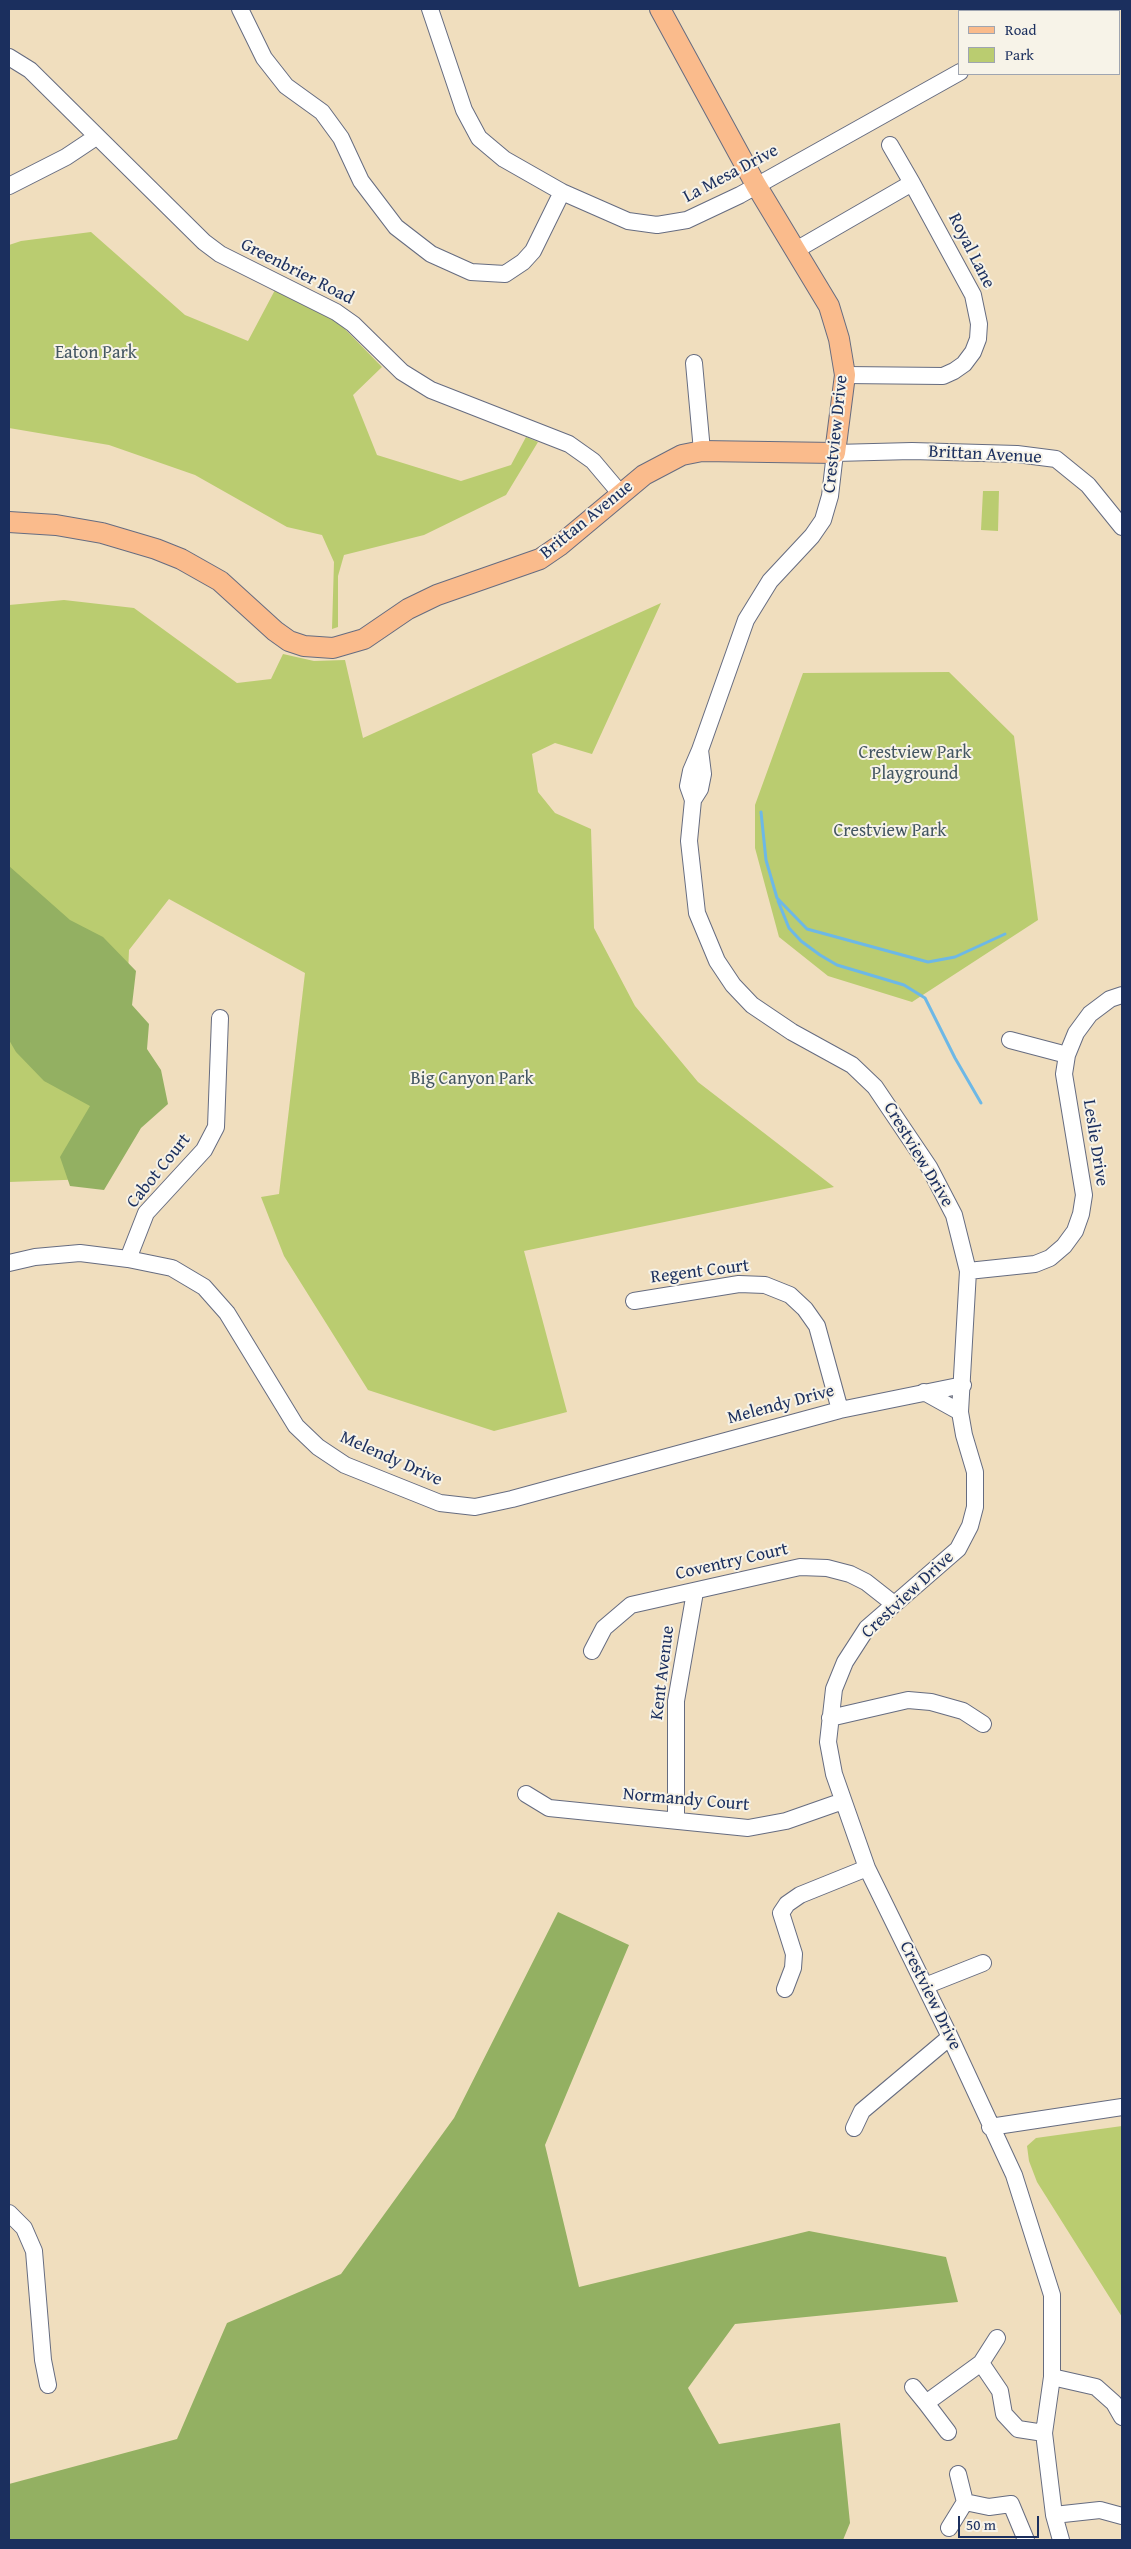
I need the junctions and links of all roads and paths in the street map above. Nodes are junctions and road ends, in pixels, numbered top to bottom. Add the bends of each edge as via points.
1 (240, 9) edge
2 (430, 9) edge
3 (660, 9) edge
4 (9, 57) edge
5 (958, 73) edge
6 (96, 137) junction
7 (890, 145) dead end
8 (912, 183) junction
9 (756, 185) junction
10 (9, 186) edge
11 (562, 192) junction
12 (796, 250) junction
13 (694, 363) dead end
14 (845, 375) junction
15 (702, 451) junction
16 (835, 453) junction
17 (620, 492) junction
18 (9, 522) edge
19 (1122, 527) edge
20 (1122, 995) edge
21 (220, 1018) dead end
22 (1010, 1040) dead end
23 (1067, 1055) junction
24 (128, 1259) junction
25 (9, 1263) edge
26 (968, 1271) junction
27 (634, 1301) dead end
28 (963, 1384) junction
29 (924, 1392) junction
30 (840, 1410) junction
31 (960, 1412) junction
32 (695, 1592) junction
33 (894, 1604) junction
34 (592, 1651) dead end
35 (830, 1718) junction
36 (983, 1724) dead end
37 (526, 1794) dead end
38 (843, 1801) junction
39 (676, 1820) junction
40 (868, 1868) junction
41 (984, 1963) dead end
42 (925, 1986) junction
43 (785, 1989) dead end
44 (950, 2036) junction
45 (1122, 2107) edge
46 (990, 2127) junction
47 (854, 2128) dead end
48 (9, 2213) edge
49 (997, 2338) dead end
50 (981, 2363) junction
51 (1052, 2377) junction
52 (48, 2385) dead end
53 (912, 2386) dead end
54 (926, 2403) junction
55 (1122, 2417) edge
56 (948, 2432) dead end
57 (1044, 2432) junction
58 (958, 2474) dead end
59 (965, 2502) junction
60 (1054, 2515) junction
61 (1122, 2516) edge
62 (949, 2528) dead end
63 (1026, 2540) edge
64 (1061, 2540) edge

1 - 11 street via 264,58 286,86 322,112 341,138 361,181 396,227 431,254 471,272 505,274 533,251
2 - 11 street, La Mesa Drive via 464,110 479,138 504,159
3 - 9 main road, Crestview Drive
4 - 6 street, Greenbrier Road via 30,70
5 - 9 street, La Mesa Drive
6 - 10 street via 66,157
6 - 17 street, Greenbrier Road via 220,254 336,312 353,324 402,372 431,390 570,444 593,460
7 - 8 street, Royal Lane
8 - 12 street
8 - 14 street, Royal Lane via 973,295 979,324 978,339 964,364 943,376
9 - 11 street, La Mesa Drive via 687,220 656,225 628,221
9 - 12 main road, Crestview Drive
12 - 14 main road, Crestview Drive via 829,306
13 - 15 street
14 - 16 main road, Crestview Drive
15 - 16 main road, Brittan Avenue
15 - 17 main road, Brittan Avenue via 674,458
16 - 19 street, Brittan Avenue via 912,451 1018,454 1056,459 1088,485
16 - 26 street, Crestview Drive via 824,520 770,581 746,620 691,771 688,786 693,800 689,841 697,913 716,961 752,1005 792,1032 852,1065 875,1087 930,1167 954,1215
17 - 18 main road, Brittan Avenue via 540,560 436,595 408,609 364,639 333,648 304,646 289,641 220,580 156,549 102,533 56,525
20 - 23 street, Leslie Drive via 1110,999 1090,1014
21 - 24 street, Cabot Court via 216,1127 204,1150 146,1213
22 - 23 street
23 - 26 street, Leslie Drive via 1064,1074 1084,1195 1074,1232 1050,1258 1035,1264
24 - 25 street, Melendy Drive via 80,1253
24 - 30 street, Melendy Drive via 172,1268 204,1287 227,1313 296,1426 318,1448 345,1465 440,1503 475,1507 512,1499
26 - 28 street, Crestview Drive
27 - 30 street, Regent Court via 739,1284 765,1284 790,1295 806,1309 817,1326
28 - 29 street, Melendy Drive
28 - 31 street, Crestview Drive
29 - 30 street, Melendy Drive
29 - 31 street
31 - 33 street, Crestview Drive via 975,1472 975,1507 970,1526 958,1548
32 - 33 street, Coventry Court via 800,1567 827,1568 866,1582
32 - 34 street, Coventry Court via 632,1605 604,1628
32 - 39 street, Kent Avenue via 676,1701
33 - 35 street, Crestview Drive via 867,1628 845,1662 834,1689
35 - 36 street via 908,1700 931,1702 963,1711
35 - 38 street, Crestview Drive via 828,1742
37 - 39 street, Normandy Court via 550,1808
38 - 39 street, Normandy Court via 786,1821 748,1828
38 - 40 street, Crestview Drive
40 - 42 street, Crestview Drive
40 - 43 street via 800,1895 786,1904 781,1913 794,1954 793,1968
41 - 42 street
42 - 44 street, Crestview Drive
44 - 46 street, Crestview Drive
44 - 47 street via 862,2111
45 - 46 street
46 - 51 street, Crestview Drive via 1014,2175 1052,2295
48 - 52 street via 24,2228 34,2251
49 - 50 street
50 - 54 street
50 - 57 street via 1000,2391 1004,2414 1018,2429
51 - 55 street via 1096,2387 1114,2403
51 - 57 street, Crestview Drive
53 - 54 street
54 - 56 street
57 - 60 street, Crestview Drive
58 - 59 street
59 - 62 street
59 - 63 street via 988,2507 1011,2504
60 - 61 street via 1100,2510
60 - 64 street, Crestview Drive

